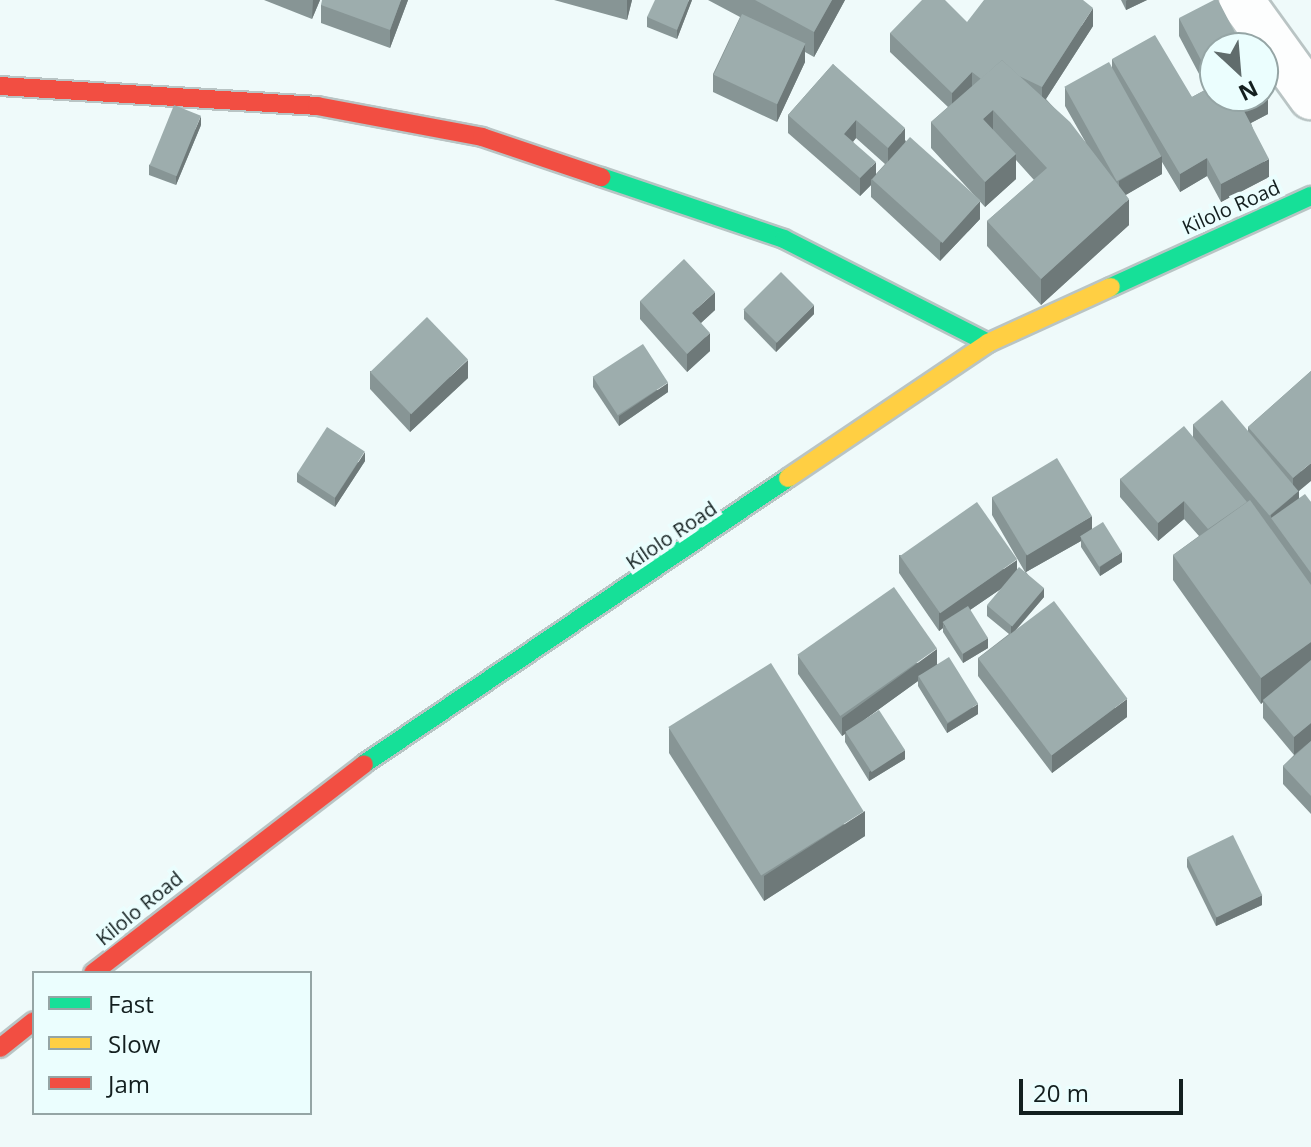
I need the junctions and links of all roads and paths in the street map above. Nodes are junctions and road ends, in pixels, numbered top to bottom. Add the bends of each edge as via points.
1 (1241, 0) edge
2 (0, 86) edge
3 (1311, 97) edge
4 (1311, 196) edge
5 (988, 343) junction
6 (96, 971) edge
7 (32, 1023) edge
8 (0, 1048) edge

1 - 3 street
2 - 5 main road via 317,106 482,137 784,239
4 - 5 main road, Kilolo Road
5 - 6 main road, Kilolo Road via 314,798
7 - 8 main road

